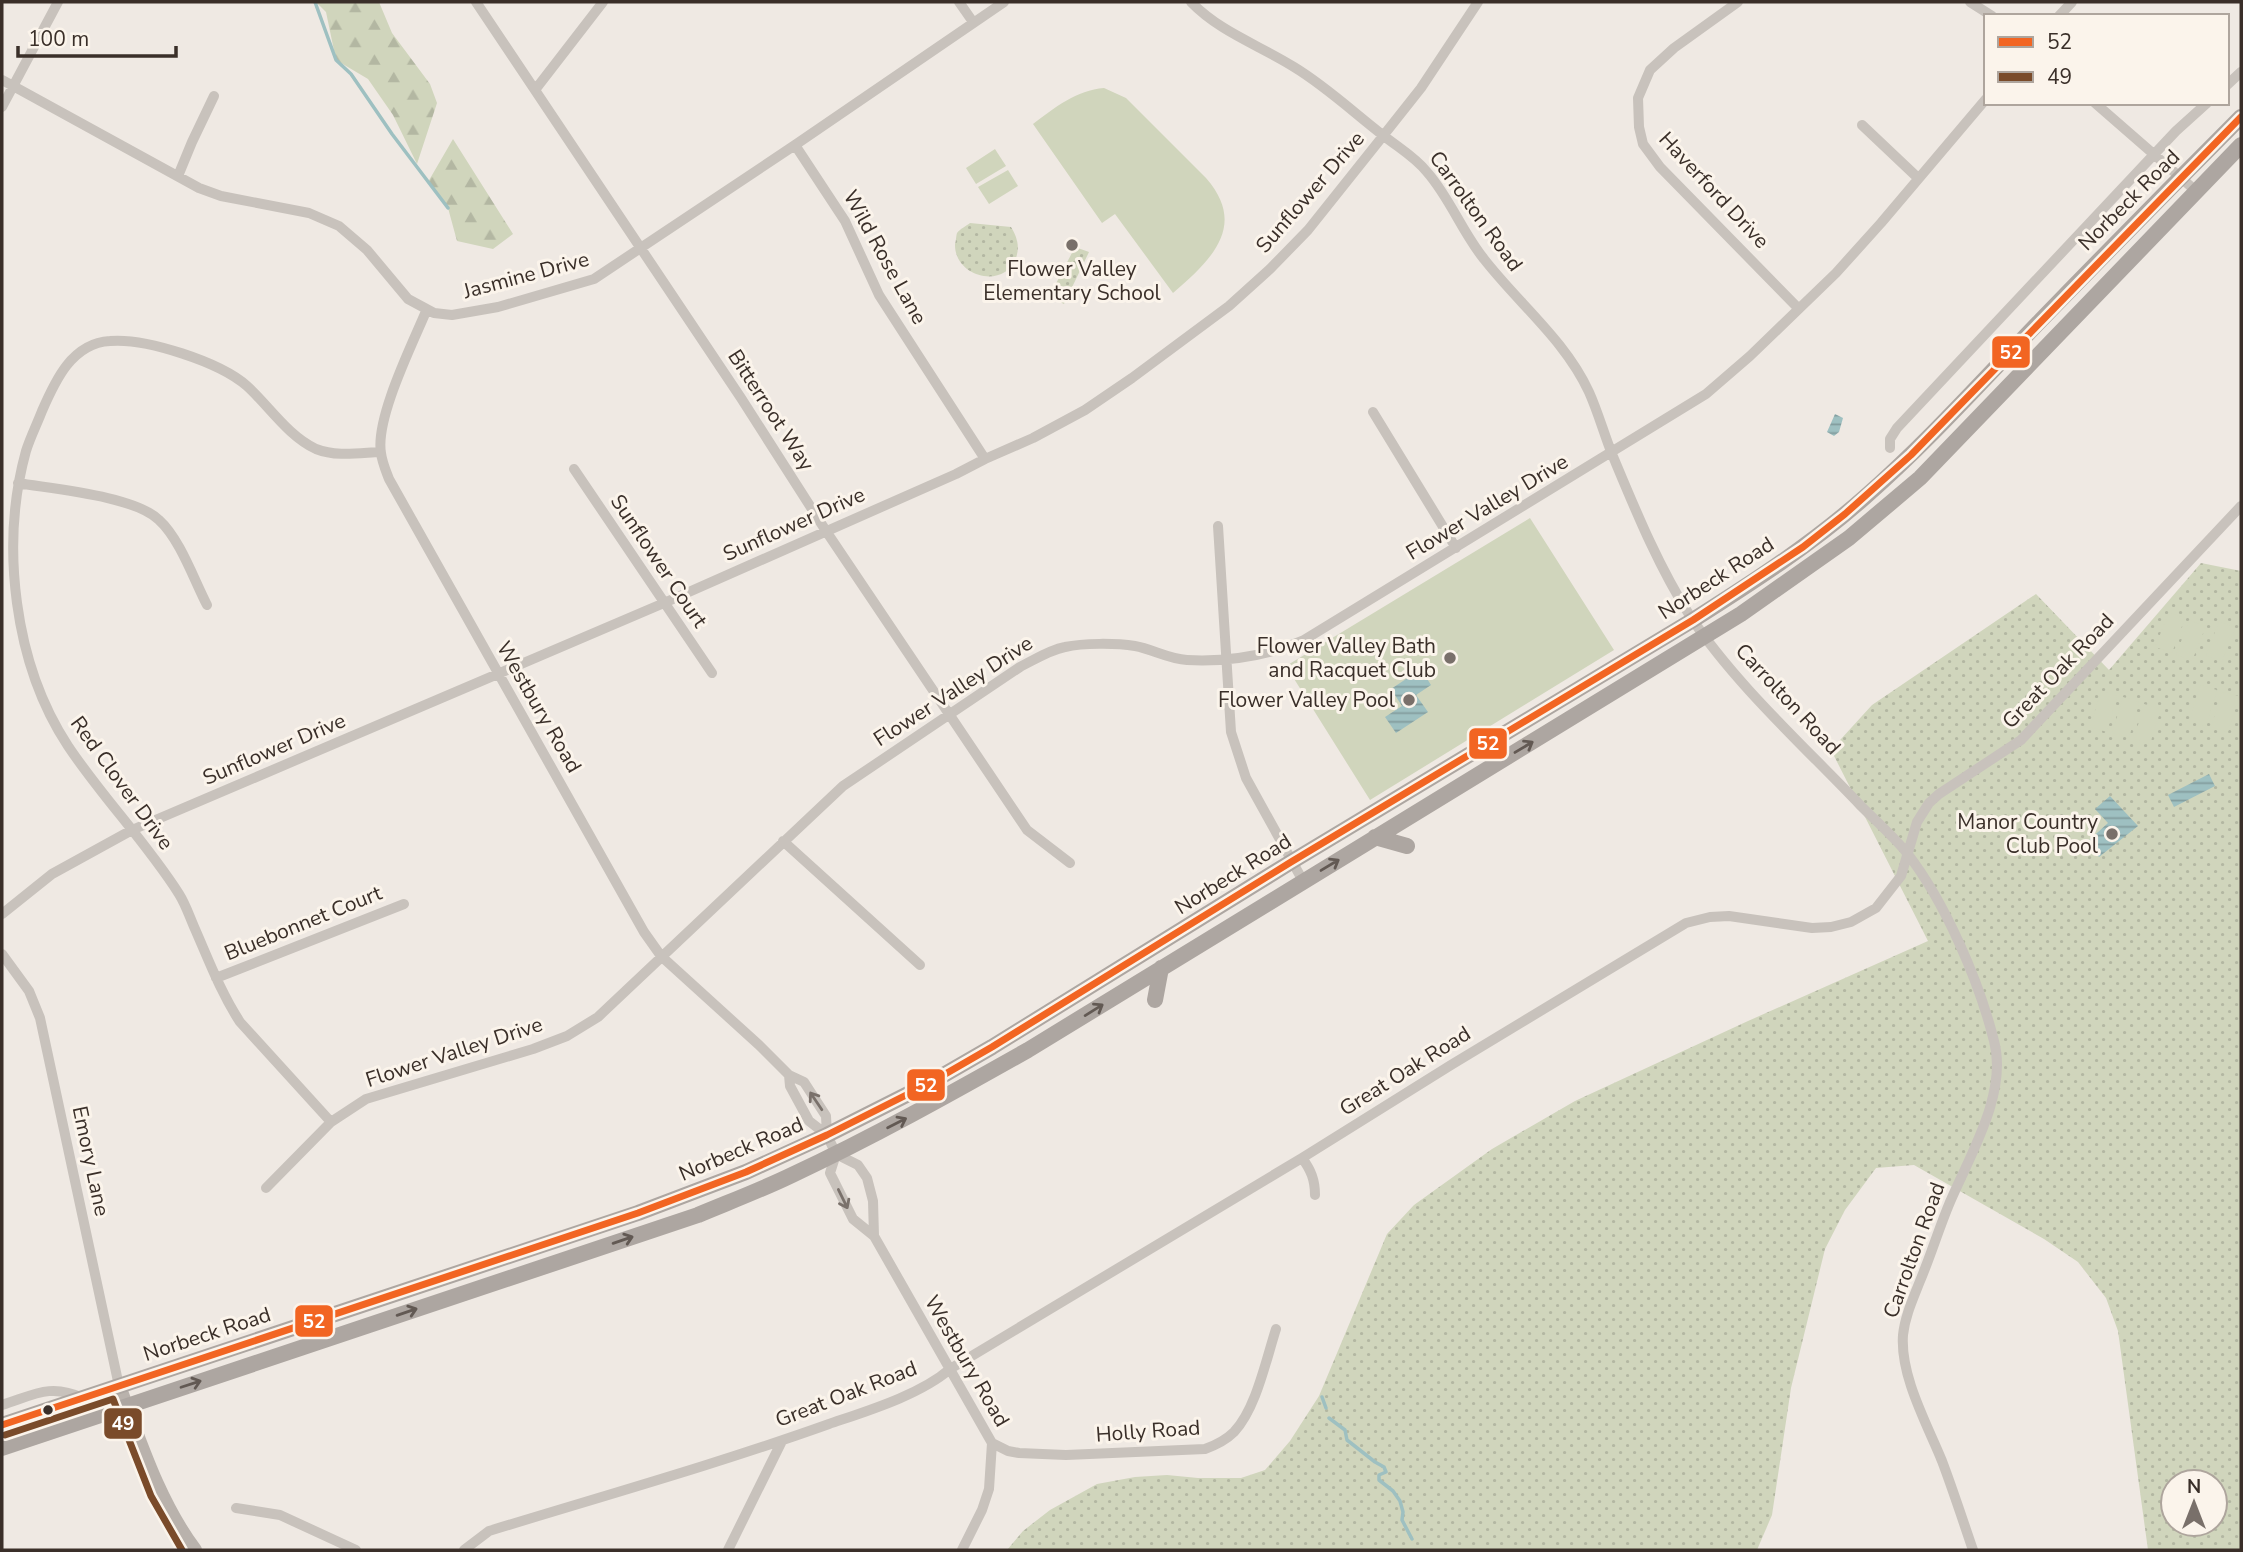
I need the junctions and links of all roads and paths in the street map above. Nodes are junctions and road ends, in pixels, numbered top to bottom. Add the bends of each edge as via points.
1 (58, 2) edge
2 (476, 2) edge
3 (603, 2) edge
4 (959, 2) edge
5 (1004, 2) edge
6 (1191, 2) edge
7 (1478, 2) edge
8 (1738, 2) edge
9 (1970, 2) edge
10 (1989, 14) edge
11 (973, 22) junction
12 (2, 80) edge
13 (13, 86) junction
14 (535, 90) junction
15 (214, 96) dead end
16 (1984, 101) edge
17 (2097, 105) edge
18 (2205, 105) edge
19 (2, 107) edge
20 (2241, 117) edge
21 (1862, 125) dead end
22 (1384, 136) junction
23 (795, 145) junction
24 (2241, 145) edge
25 (2155, 155) junction
26 (178, 176) junction
27 (1918, 178) junction
28 (2180, 178) junction
29 (2196, 191) junction
30 (641, 249) junction
31 (1798, 308) junction
32 (427, 309) junction
33 (1996, 400) junction
34 (1373, 412) dead end
35 (1996, 423) dead end
36 (1890, 448) dead end
37 (380, 452) junction
38 (1612, 453) junction
39 (985, 459) junction
40 (574, 469) dead end
41 (18, 483) junction
42 (2241, 506) edge
43 (1218, 526) dead end
44 (827, 531) junction
45 (1456, 548) junction
46 (664, 603) junction
47 (206, 605) dead end
48 (1693, 620) junction
49 (1705, 636) junction
50 (1226, 659) junction
51 (498, 673) junction
52 (712, 673) dead end
53 (950, 713) junction
54 (132, 830) junction
55 (1375, 837) junction
56 (783, 841) junction
57 (1407, 846) dead end
58 (1907, 854) junction
59 (1291, 862) junction
60 (1070, 863) dead end
61 (1303, 881) junction
62 (404, 904) dead end
63 (2, 914) edge
64 (2, 954) edge
65 (662, 956) junction
66 (920, 965) dead end
67 (1161, 968) junction
68 (216, 978) junction
69 (1155, 1000) dead end
70 (789, 1075) junction
71 (331, 1122) junction
72 (827, 1135) junction
73 (836, 1154) junction
74 (1302, 1158) junction
75 (266, 1188) dead end
76 (1315, 1195) dead end
77 (874, 1236) junction
78 (1276, 1329) dead end
79 (950, 1369) junction
80 (119, 1386) junction
81 (83, 1398) junction
82 (2, 1405) edge
83 (126, 1406) junction
84 (2, 1425) edge
85 (782, 1441) junction
86 (992, 1443) junction
87 (2, 1448) edge
88 (236, 1508) dead end
89 (195, 1550) edge
90 (356, 1550) edge
91 (464, 1550) edge
92 (728, 1550) edge
93 (962, 1550) edge
94 (1973, 1550) edge

1 - 13 street
2 - 14 street, Bitterroot Way
3 - 14 street
4 - 11 street
5 - 11 street, Jasmine Drive
6 - 22 street, Carrolton Road via 1206,18 1293,66
7 - 22 street, Sunflower Drive
8 - 31 street, Haverford Drive via 1650,70 1637,98 1639,127 1643,144 1660,167
9 - 10 street
11 - 23 street, Jasmine Drive
12 - 13 street
13 - 19 street
13 - 26 street
14 - 30 street, Bitterroot Way
15 - 26 street
16 - 27 street, Flower Valley Drive
17 - 25 street
18 - 25 street, Norbeck Road
20 - 28 main road, Norbeck Road
21 - 27 street
22 - 38 street, Carrolton Road via 1426,170 1481,256 1573,362
22 - 39 street, Sunflower Drive via 1308,230 1229,306 1085,410
23 - 30 street, Jasmine Drive
23 - 39 street, Wild Rose Lane via 845,221 879,295
24 - 29 main road, Norbeck Road
25 - 28 street
25 - 36 street, Norbeck Road via 1897,428
26 - 32 street via 221,195 309,213 339,226 367,250 408,299
27 - 31 street, Flower Valley Drive via 1854,253
28 - 29 street
28 - 48 main road, Norbeck Road via 1936,431 1865,497 1796,552
29 - 33 main road, Norbeck Road
30 - 32 street, Jasmine Drive via 594,279 498,307 452,314
30 - 44 street, Bitterroot Way
31 - 38 street, Flower Valley Drive via 1706,394
32 - 37 street, Westbury Road via 388,406
33 - 35 main road
33 - 49 main road, Norbeck Road via 1920,478 1849,538
34 - 45 street
37 - 41 street, Red Clover Drive via 333,454 315,448 246,384 212,364 134,341 107,341 69,360 55,382 26,450
37 - 51 street, Westbury Road via 406,513
38 - 45 street, Flower Valley Drive
38 - 48 street, Carrolton Road via 1670,582
39 - 44 street, Sunflower Drive
40 - 46 street, Sunflower Court
41 - 47 street via 118,501 160,520
41 - 54 street, Red Clover Drive via 13,586 29,661 67,745
42 - 58 street, Great Oak Road via 2021,740 1929,803
43 - 50 street
44 - 46 street, Sunflower Drive
44 - 53 street, Bitterroot Way
45 - 50 street, Flower Valley Drive via 1304,640 1267,654
46 - 51 street, Sunflower Drive
46 - 52 street, Sunflower Court
48 - 49 street, Carrolton Road
48 - 59 main road, Norbeck Road
55 -> 49 main road, Norbeck Road
49 - 58 street, Carrolton Road via 1731,670
50 - 53 street, Flower Valley Drive via 1184,660 1124,645 1065,647 1020,667
50 - 59 street via 1231,732 1246,778
51 - 54 street, Sunflower Drive
51 - 65 street, Westbury Road via 644,932
53 - 56 street, Flower Valley Drive via 843,786
53 - 60 street, Bitterroot Way via 1027,830
54 - 63 street, Sunflower Drive via 52,874
54 - 68 street, Red Clover Drive via 180,896
55 - 57 main road
61 -> 55 main road, Norbeck Road
56 - 65 street, Flower Valley Drive
56 - 66 street
58 - 74 street, Great Oak Road via 1901,876 1876,908 1851,922 1812,928 1729,916 1686,923
58 - 94 street, Carrolton Road via 1952,927 1995,1044 1998,1071 1976,1144 1907,1311 1902,1339 1914,1394
59 - 61 street
59 - 72 main road, Norbeck Road via 992,1047
61 - 67 main road, Norbeck Road
62 - 68 street, Bluebonnet Court
64 - 80 street, Emory Lane via 29,992 40,1018
65 - 70 street, Westbury Road
65 - 71 street, Flower Valley Drive via 598,1017 567,1036 382,1093
67 - 69 main road
73 -> 67 main road, Norbeck Road via 1028,1051
68 - 71 street, Red Clover Drive via 240,1022
70 - 72 street, Westbury Road via 809,1121
72 -> 70 street, Westbury Road via 826,1116 804,1082
71 - 75 street, Flower Valley Drive
72 - 73 street, Westbury Road
72 - 80 main road, Norbeck Road via 638,1213
73 -> 77 street, Westbury Road via 830,1173 853,1219
73 - 77 street, Westbury Road via 858,1165 867,1178
83 -> 73 main road, Norbeck Road via 698,1215
74 - 76 street via 1315,1181
74 - 79 street, Great Oak Road
77 - 79 street, Westbury Road
78 - 86 street, Holly Road via 1250,1409 1222,1443 1205,1449 1066,1455 1019,1453
79 - 85 street, Great Oak Road via 889,1403
79 - 86 street, Westbury Road
80 - 81 main road, Norbeck Road
80 - 83 main road
81 - 82 street via 66,1390 49,1390
81 - 84 main road, Norbeck Road
83 - 87 main road, Norbeck Road
83 - 89 main road via 148,1465
85 - 91 street, Great Oak Road via 489,1531
85 - 92 street
86 - 93 street, Westbury Road via 989,1489
88 - 90 street via 280,1515

